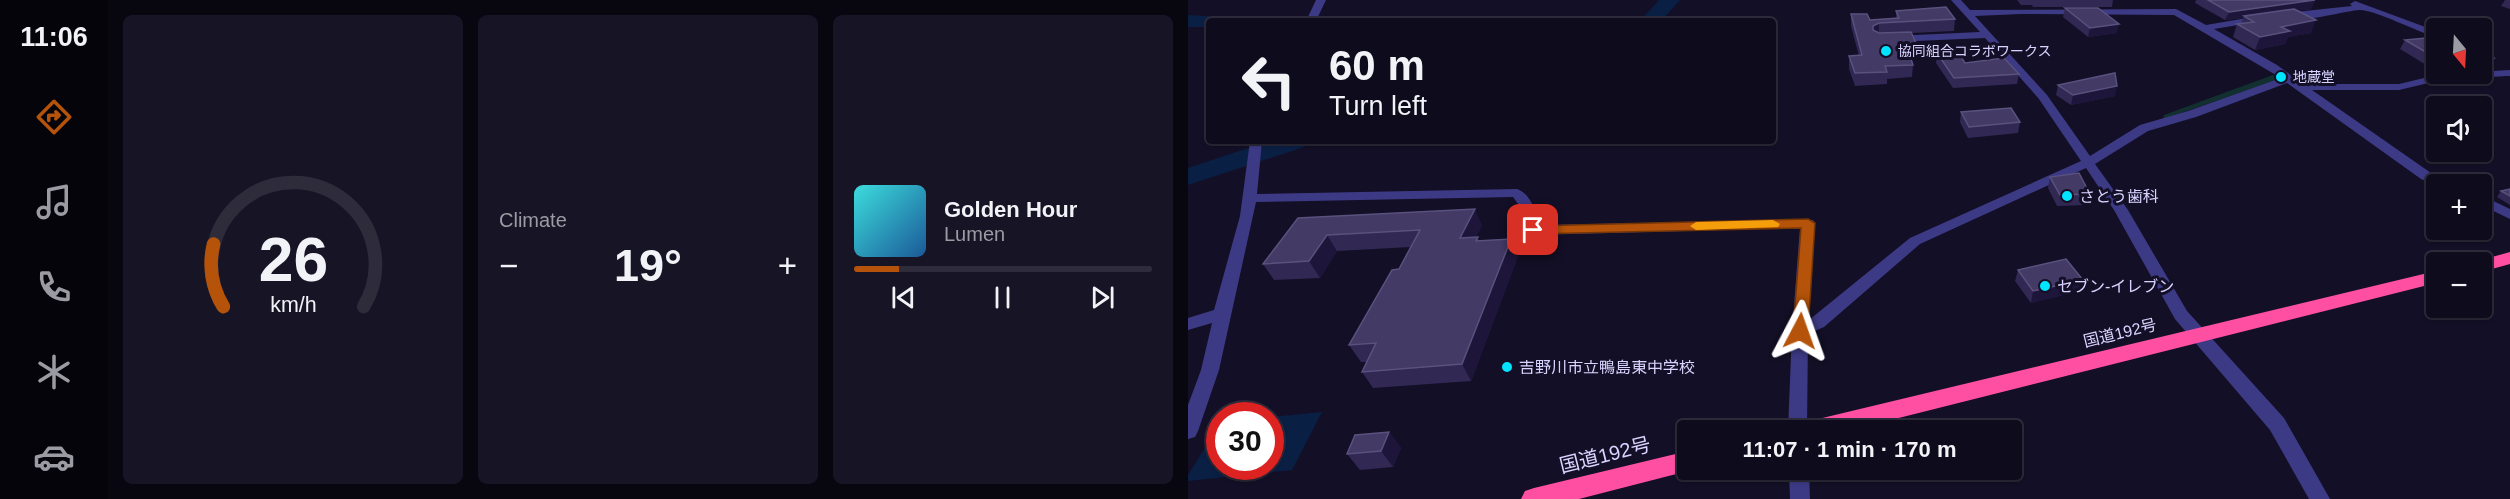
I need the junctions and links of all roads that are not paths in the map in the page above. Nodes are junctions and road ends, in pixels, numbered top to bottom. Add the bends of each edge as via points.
1 (1321, 0) edge
2 (1956, 0) edge
3 (2012, 0) edge
4 (2172, 0) edge
5 (2344, 0) edge
6 (2364, 7) junction
7 (2021, 11) junction
8 (2176, 12) junction
9 (1968, 13) junction
10 (1312, 18) edge
11 (2204, 28) junction
12 (2426, 30) edge
13 (1986, 35) junction
14 (1878, 40) edge
15 (2492, 64) edge
16 (2508, 73) edge
17 (2290, 78) junction
18 (2301, 87) junction
19 (1254, 144) edge
20 (2089, 162) junction
21 (2426, 174) edge
22 (1251, 198) junction
23 (2492, 205) edge
24 (2510, 215) edge
25 (2510, 258) edge
26 (2492, 263) edge
27 (2426, 280) edge
28 (1223, 313) junction
29 (1188, 324) edge
30 (1800, 331) junction
31 (2199, 337) junction
32 (1798, 420) edge
33 (1855, 420) edge
34 (1188, 431) edge
35 (1677, 464) edge
36 (1799, 480) edge
37 (1534, 499) edge
38 (1800, 499) edge
39 (2320, 499) edge

1 - 10 street
2 - 9 street
3 - 7 street
4 - 8 street
5 - 6 street
6 - 11 street
6 - 12 street
7 - 8 street
7 - 9 street
8 - 11 street
9 - 13 street
11 - 17 street
13 - 14 street
13 - 20 street via 2043,97
15 - 16 street
16 - 18 street via 2441,77 2399,87
17 - 18 street
17 - 20 street via 2144,128
18 - 21 street
19 - 22 street
20 - 30 street via 1915,241 1818,323
20 - 31 street via 2181,315
22 - 28 street
22 - 30 street via 1517,193 1528,208 1533,230 1808,223
23 - 24 street
25 - 26 highway
27 - 31 highway, 国道192号
28 - 29 street
28 - 34 street via 1210,370
30 - 32 street
31 - 33 highway, 国道192号
31 - 39 street via 2277,424
35 - 37 highway, 国道192号
36 - 38 street

